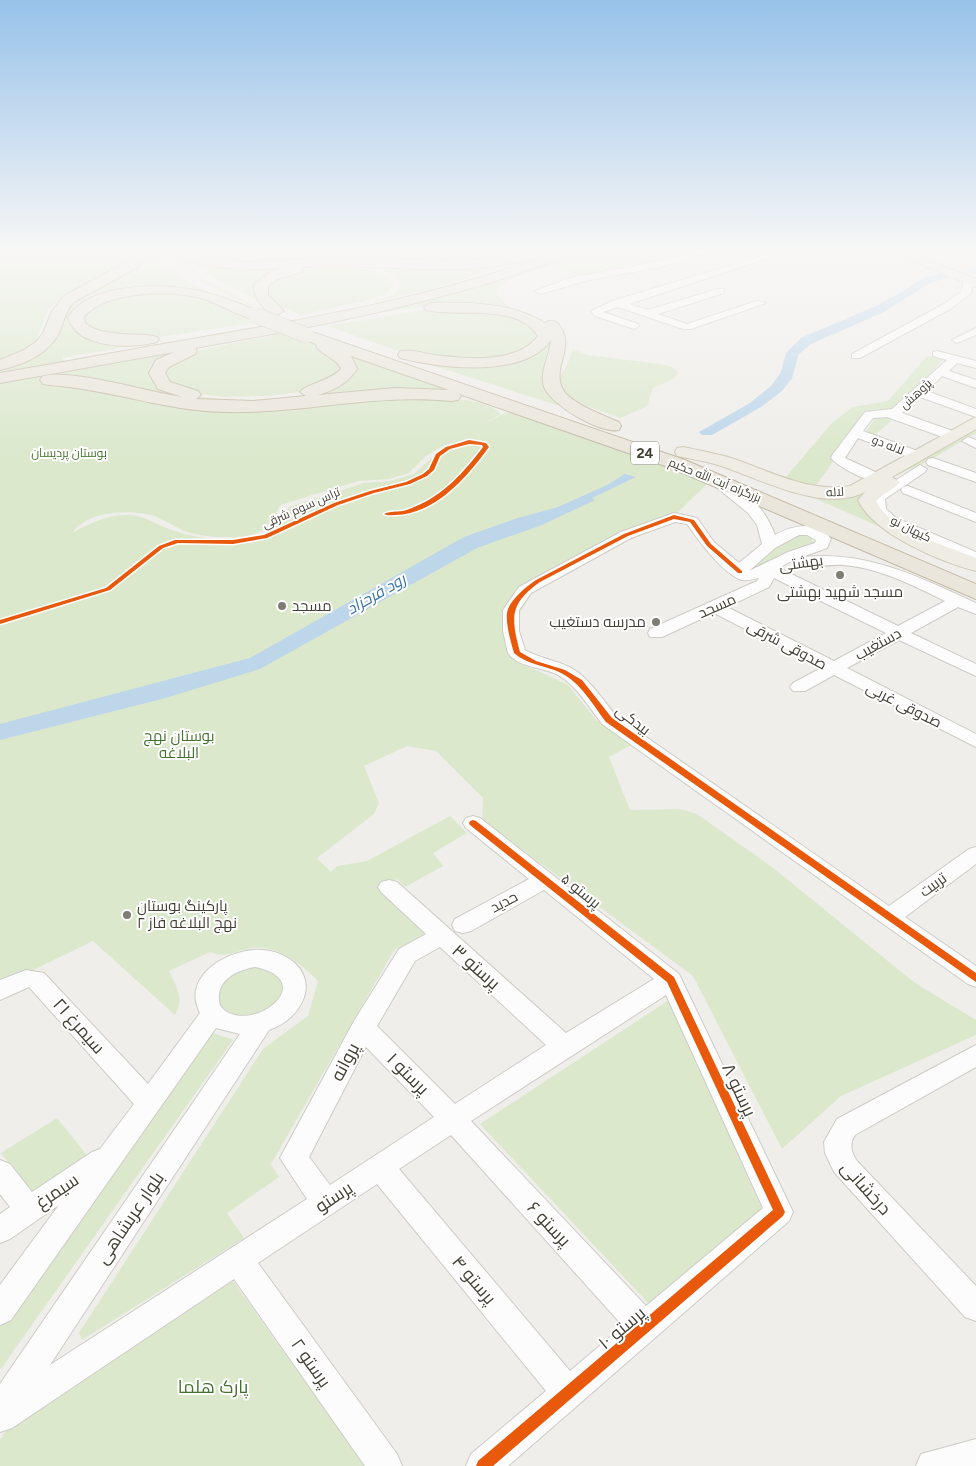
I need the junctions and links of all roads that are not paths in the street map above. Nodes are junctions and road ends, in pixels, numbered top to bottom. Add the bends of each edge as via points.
1 (54, 319) edge
2 (77, 319) edge
3 (268, 319) edge
4 (320, 319) edge
5 (331, 319) edge
6 (333, 319) edge
7 (335, 319) edge
8 (339, 319) edge
9 (528, 319) edge
10 (541, 319) edge
11 (615, 319) edge
12 (664, 319) edge
13 (711, 319) edge
14 (923, 319) edge
15 (328, 321) junction
16 (634, 326) dead end
17 (278, 329) junction
18 (976, 331) edge
19 (207, 334) junction
20 (306, 335) junction
21 (358, 343) junction
22 (976, 346) edge
23 (937, 354) dead end
24 (856, 356) dead end
25 (955, 359) junction
26 (0, 365) edge
27 (976, 365) edge
28 (0, 371) edge
29 (941, 372) junction
30 (0, 378) edge
31 (0, 383) edge
32 (976, 384) edge
33 (919, 392) junction
34 (886, 412) junction
35 (976, 413) edge
36 (549, 418) junction
37 (976, 422) edge
38 (620, 430) junction
39 (857, 433) junction
40 (968, 439) edge
41 (681, 458) junction
42 (924, 462) junction
43 (877, 478) junction
44 (976, 478) edge
45 (908, 490) dead end
46 (976, 518) edge
47 (770, 545) junction
48 (795, 554) junction
49 (976, 558) edge
50 (976, 565) edge
51 (766, 568) junction
52 (740, 572) junction
53 (976, 574) edge
54 (976, 592) edge
55 (976, 599) edge
56 (957, 601) junction
57 (715, 607) junction
58 (976, 609) edge
59 (656, 633) dead end
60 (897, 633) junction
61 (832, 668) junction
62 (976, 671) edge
63 (799, 687) dead end
64 (976, 741) edge
65 (473, 823) dead end
66 (976, 854) edge
67 (545, 880) junction
68 (389, 887) dead end
69 (889, 917) junction
70 (452, 930) junction
71 (976, 978) edge
72 (671, 980) junction
73 (0, 991) edge
74 (213, 1014) junction
75 (260, 1024) junction
76 (363, 1028) junction
77 (564, 1046) junction
78 (976, 1055) edge
79 (149, 1103) junction
80 (453, 1119) junction
81 (114, 1152) junction
82 (380, 1167) junction
83 (0, 1172) edge
84 (326, 1202) junction
85 (29, 1210) junction
86 (780, 1212) joint
87 (0, 1230) edge
88 (238, 1260) junction
89 (976, 1307) edge
90 (0, 1310) edge
91 (646, 1328) junction
92 (568, 1393) junction
93 (0, 1412) edge
94 (0, 1416) edge
95 (976, 1456) edge
96 (385, 1466) edge
97 (483, 1466) edge
98 (933, 1466) edge

1 - 26 highway via 50,334 40,346
2 - 19 highway via 84,331 111,338 149,340
3 - 20 highway, 24, bridge
4 - 15 highway, 24
5 - 15 highway
6 - 15 highway
7 - 15 highway
8 - 15 highway
9 - 21 highway via 540,326 546,336 529,352 504,359 480,362 425,359
10 - 38 highway via 557,330 560,342 550,381 558,396
11 - 16 street
12 - 13 street via 687,327
14 - 24 street
15 - 17 highway
15 - 19 highway
15 - 21 highway, بزرگراه آیت الله حکیم / 24
17 - 20 highway via 184,353 162,364 157,377 164,385 181,393 242,399 307,392 340,379 349,369 346,360
17 - 30 highway
18 - 22 street via 957,340
19 - 28 highway
20 - 36 highway, بزرگراه آیت الله حکیم / 24
21 - 38 highway, بزرگراه آیت الله حکیم / 24
23 - 25 street
25 - 27 street
25 - 29 street, پژوهش
29 - 32 street
29 - 33 street, پژوهش
31 - 36 highway via 76,381 182,404 237,408 362,394 425,392 458,396
33 - 34 street, پژوهش via 896,412
33 - 35 street
34 - 39 street, پژوهش via 869,415
34 - 40 street
36 - 41 highway, بزرگراه آیت الله حکیم / 24
37 - 40 main road, لاله
38 - 41 highway, بزرگراه آیت الله حکیم / 24
39 - 42 street, لاله دو
39 - 43 street, پژوهش via 838,458
40 - 42 main road, لاله
41 - 43 main road, لاله via 722,462 813,492 856,490
41 - 47 street via 748,503 759,514 768,531
41 - 53 highway, بزرگراه آیت الله حکیم / 24 via 818,506
41 - 54 highway, بزرگراه آیت الله حکیم / 24
42 - 43 main road, لاله
42 - 44 street
42 - 49 street, کیهان نو via 879,497 879,511 891,520
42 - 50 main road, لاله via 878,488 867,500 868,507 874,516 891,527
45 - 46 street
47 - 48 street via 796,529 811,531 824,539 819,547
47 - 52 street
48 - 51 street
48 - 55 street via 830,553 881,562
51 - 52 street, بهشتی via 750,576
51 - 56 street, بهشتی via 818,559 858,561 888,570
51 - 57 street, مسجد via 767,577 763,584
51 - 60 street
52 - 69 street, بیدکی via 709,545 692,521 674,517 626,535 530,586 511,610 514,648 523,656 563,671 579,682 609,720
56 - 58 street, بهشتی
56 - 60 street, دستغیب
57 - 59 street, مسجد
57 - 61 street, صدوقی شرقی
60 - 61 street, دستغیب
60 - 62 street
61 - 63 street, دستغیب
61 - 64 street, صدوقی غربی
65 - 67 street, پرستو ۵
66 - 69 street, تربیت
67 - 70 street, حدید
67 - 72 street, پرستو ۵
68 - 70 street, پرستو ۳
69 - 71 street, بیدکی
70 - 76 street, پروانه via 407,955
70 - 77 street, پرستو ۳
72 - 77 street, پرستو
72 - 86 street, پرستو ۸
73 - 79 street, سیمرغ ۲۱ via 28,977 36,979
74 - 75 street via 233,1025
74 - 75 street via 207,1006 206,996 214,977 243,960 269,959 290,970 297,990 286,1010
74 - 79 street
75 - 93 street, بلوار عربشاهی
76 - 80 street, پرستو ۱
76 - 84 street, پروانه via 294,1158
77 - 80 street, پرستو
78 - 89 street, درخشانی via 846,1127 838,1136 836,1147 838,1158 847,1169
79 - 81 street
80 - 82 street, پرستو
80 - 91 street, پرستو ۶
81 - 85 street, سیمرغ
81 - 90 street
82 - 84 street, پرستو
82 - 92 street, پرستو ۴
83 - 85 street
84 - 88 street, پرستو
85 - 87 street, سیمرغ
86 - 91 street, پرستو ۱۰
88 - 94 street, پرستو
88 - 96 street, پرستو ۲
91 - 92 street, پرستو ۱۰
92 - 97 street, پرستو ۱۰
95 - 98 street

